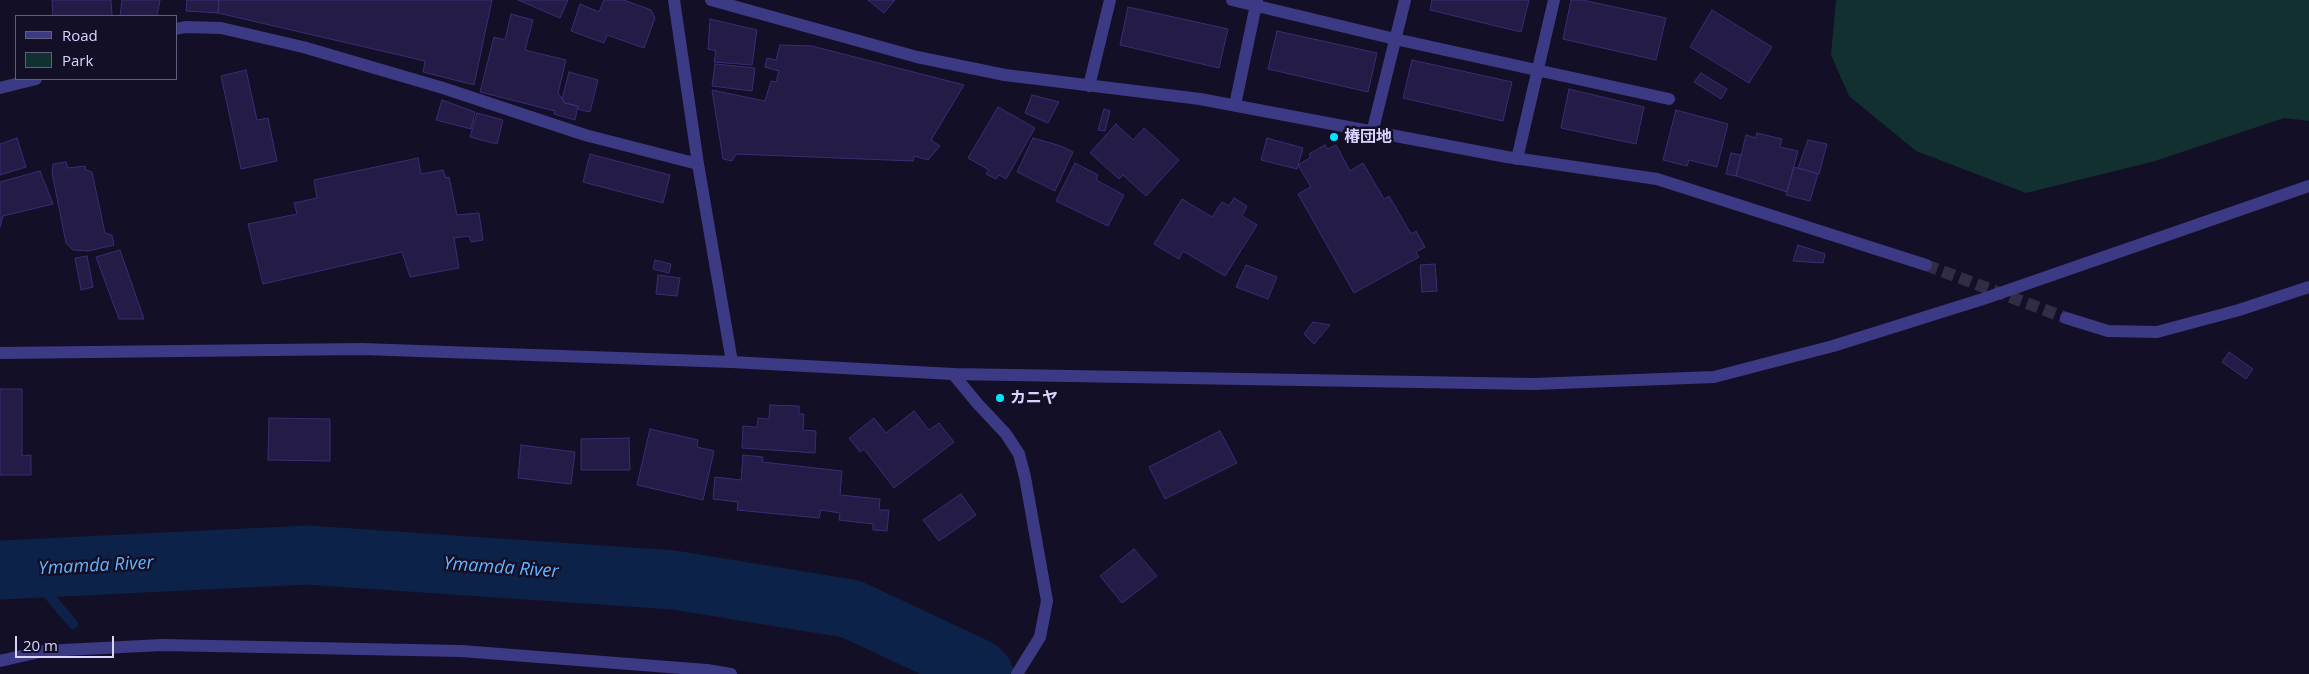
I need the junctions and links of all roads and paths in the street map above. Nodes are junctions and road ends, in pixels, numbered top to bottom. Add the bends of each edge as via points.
1 (674, 0) edge
2 (711, 0) edge
3 (1110, 0) edge
4 (1232, 0) edge
5 (1405, 0) edge
6 (1554, 0) edge
7 (1256, 3) edge
8 (178, 28) edge
9 (1395, 40) junction
10 (1537, 71) junction
11 (32, 80) edge
12 (1090, 86) junction
13 (0, 88) edge
14 (1669, 100) dead end
15 (1235, 105) junction
16 (1372, 133) junction
17 (1517, 159) junction
18 (698, 164) junction
19 (2309, 186) edge
20 (1926, 265) tunnel mouth
21 (2309, 286) edge
22 (2066, 318) tunnel mouth
23 (0, 353) edge
24 (732, 362) junction
25 (953, 374) junction
26 (0, 661) edge
27 (731, 674) edge
28 (1017, 674) edge

1 - 18 street
2 - 12 street via 916,57 1005,75
3 - 12 street
4 - 7 street
5 - 9 street
6 - 10 street
7 - 9 street
7 - 15 street
8 - 18 street via 221,28 303,47 443,88 585,135
9 - 10 street
9 - 16 street
10 - 14 street
10 - 17 street
11 - 13 street
12 - 15 street
15 - 16 street
16 - 17 street
17 - 20 street via 1657,179
18 - 24 street
19 - 25 street via 1973,302 1833,346 1714,377 1534,384
21 - 22 street via 2240,310 2157,332 2108,331
23 - 24 street via 362,349
24 - 25 street
25 - 28 street via 1006,434 1019,454 1047,601 1040,637
26 - 27 street via 44,651 172,645 461,651

